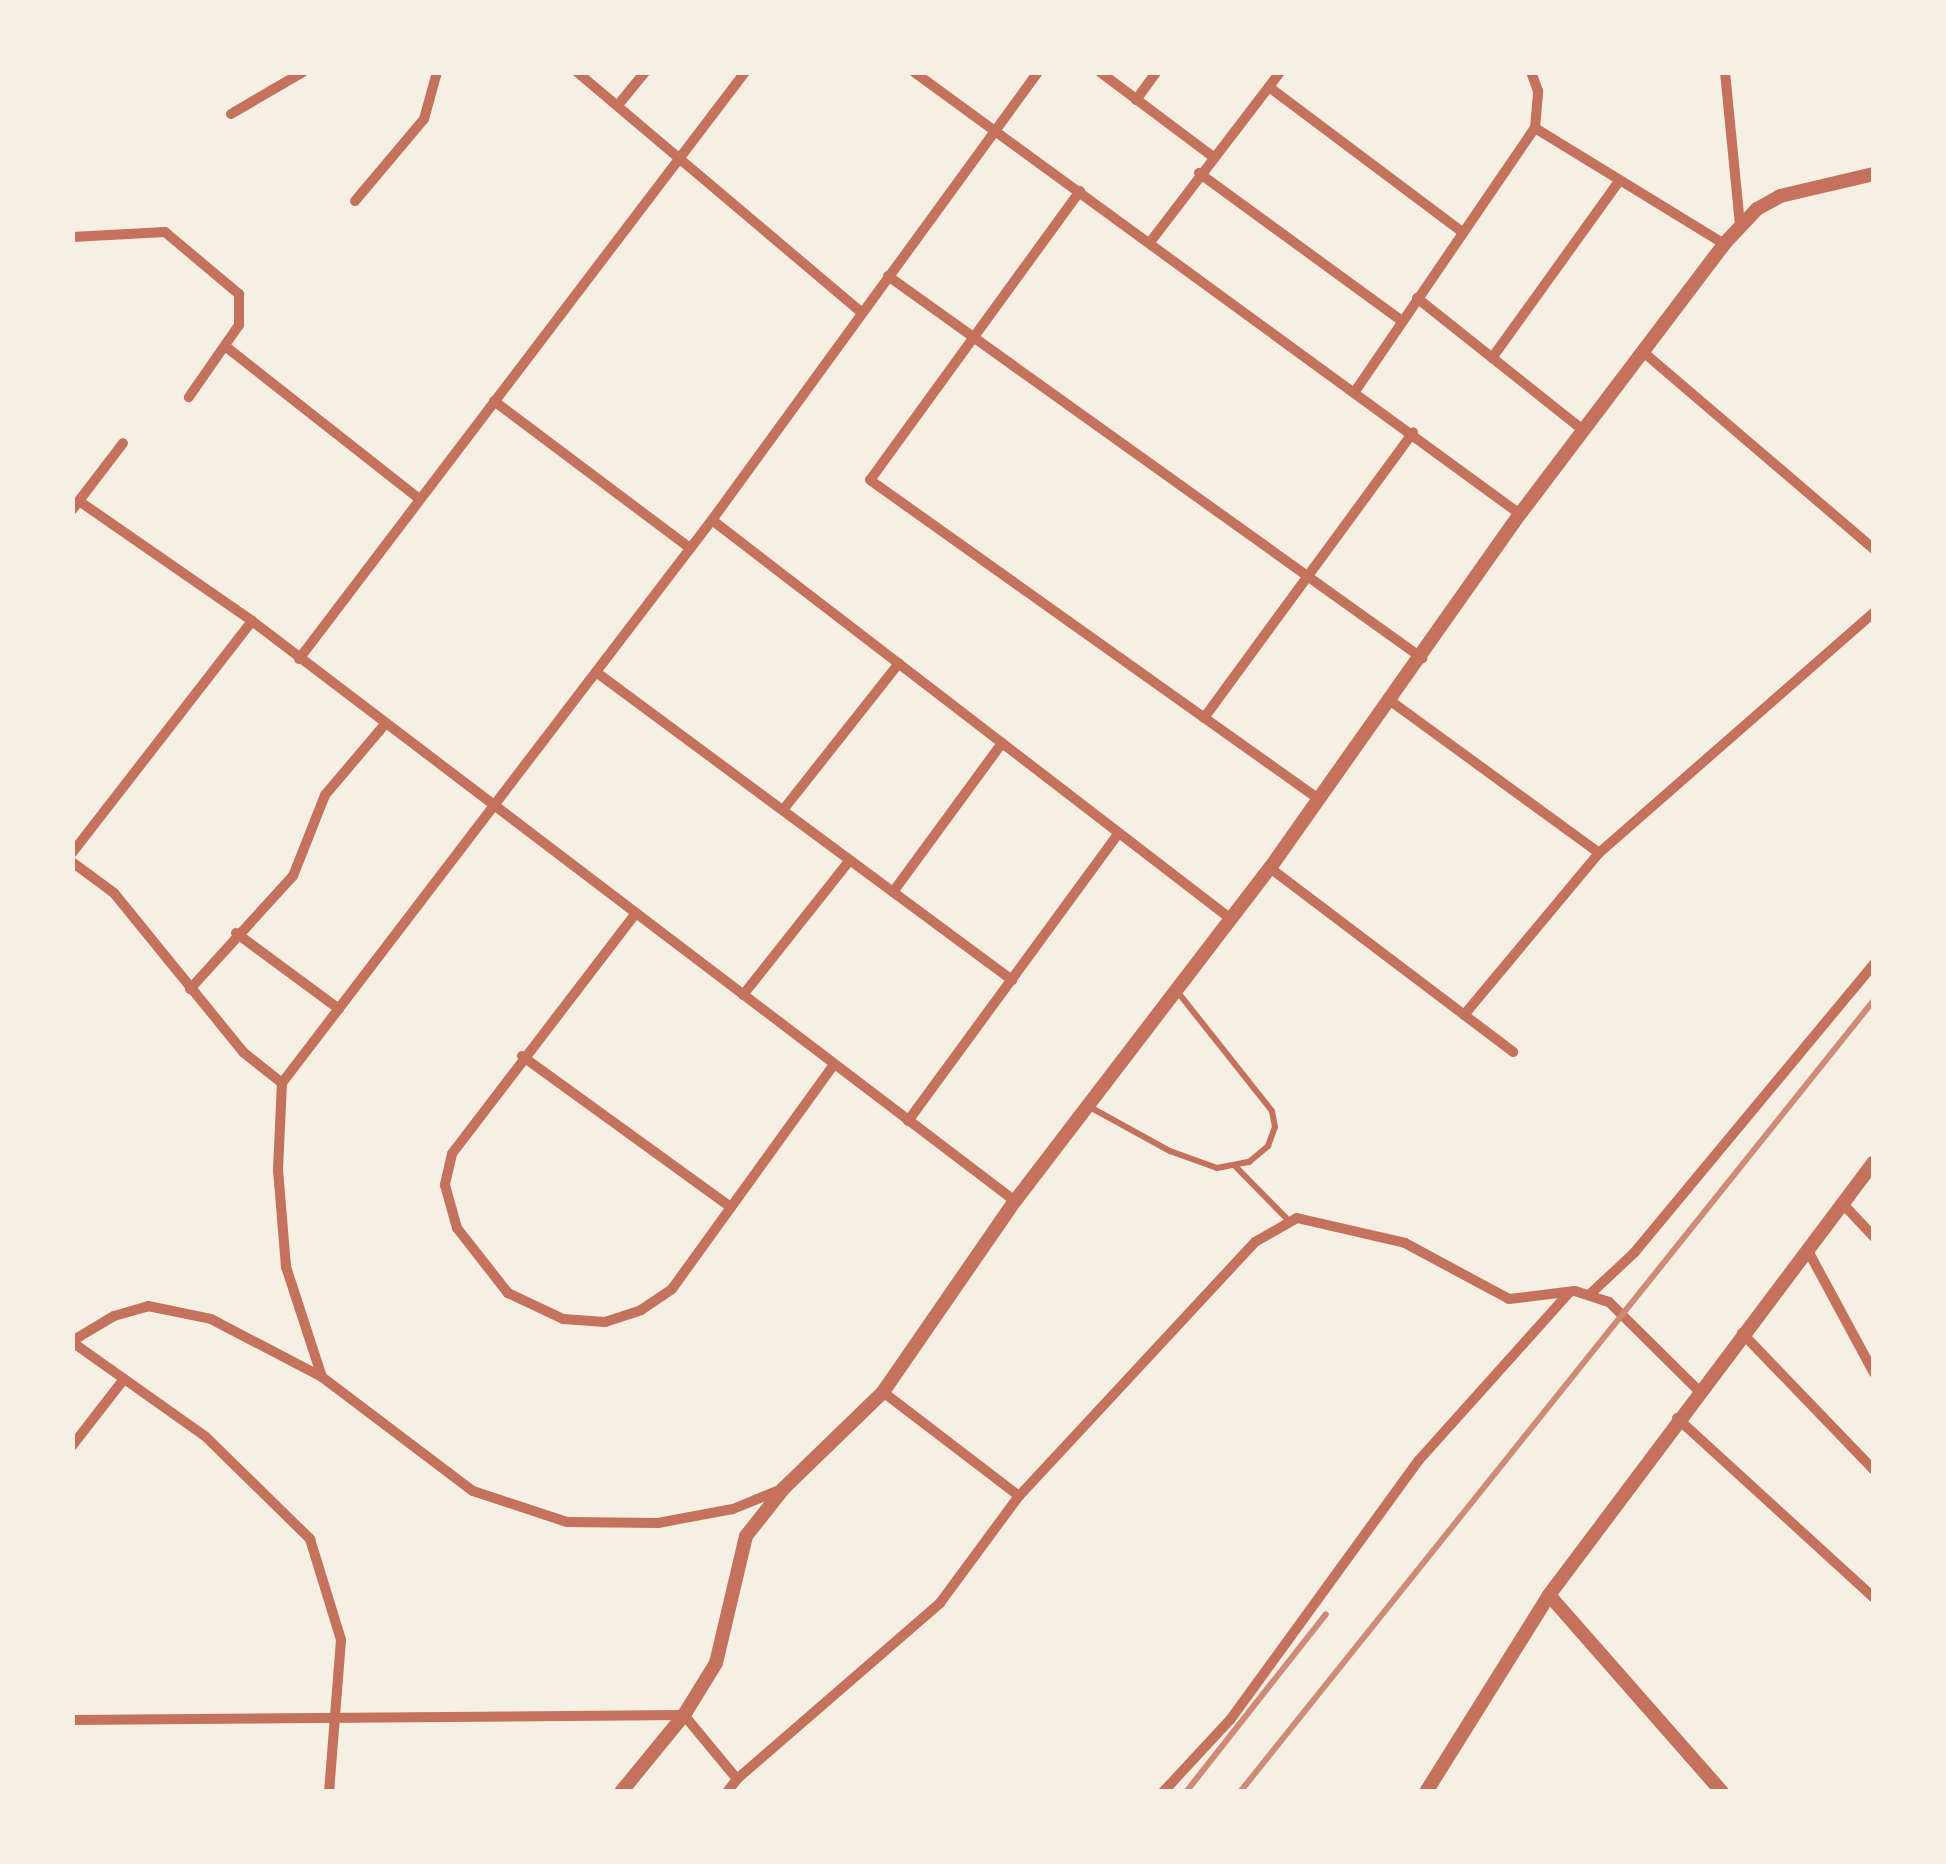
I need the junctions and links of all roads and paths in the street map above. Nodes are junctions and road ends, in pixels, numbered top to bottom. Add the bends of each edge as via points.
1 (304, 72) edge
2 (437, 72) edge
3 (577, 72) edge
4 (645, 72) edge
5 (745, 72) edge
6 (914, 72) edge
7 (1038, 72) edge
8 (1100, 72) edge
9 (1156, 72) edge
10 (1280, 72) edge
11 (1531, 72) edge
12 (1725, 72) edge
13 (1268, 87) junction
14 (1136, 100) junction
15 (618, 105) junction
16 (230, 114) dead end
17 (1535, 128) junction
18 (994, 131) junction
19 (1212, 156) junction
20 (678, 158) junction
21 (1198, 173) junction
22 (1874, 174) edge
23 (1619, 181) junction
24 (1080, 191) junction
25 (355, 200) dead end
26 (1740, 226) junction
27 (1461, 231) junction
28 (72, 238) edge
29 (1150, 240) junction
30 (1724, 244) junction
31 (888, 276) junction
32 (1417, 298) junction
33 (861, 312) junction
34 (1402, 321) junction
35 (969, 338) junction
36 (225, 346) junction
37 (1642, 350) junction
38 (1492, 358) junction
39 (1356, 390) junction
40 (190, 397) dead end
41 (494, 401) junction
42 (1583, 430) junction
43 (1413, 432) junction
44 (123, 443) dead end
45 (418, 498) junction
46 (76, 506) edge
47 (1520, 514) junction
48 (712, 520) junction
49 (690, 548) junction
50 (1874, 549) edge
51 (1309, 574) junction
52 (1874, 612) edge
53 (252, 621) junction
54 (1422, 658) junction
55 (298, 659) junction
56 (899, 663) junction
57 (596, 672) junction
58 (1392, 702) junction
59 (1204, 718) junction
60 (386, 722) junction
61 (1002, 743) junction
62 (1320, 800) junction
63 (494, 805) junction
64 (783, 810) junction
65 (1119, 833) junction
66 (72, 853) edge
67 (1599, 853) junction
68 (850, 860) junction
69 (72, 862) edge
70 (1270, 868) junction
71 (893, 892) junction
72 (636, 913) junction
73 (1231, 919) junction
74 (236, 933) junction
75 (1874, 964) edge
76 (1012, 980) junction
77 (190, 989) junction
78 (1176, 990) junction
79 (743, 995) junction
80 (339, 1009) junction
81 (1464, 1015) junction
82 (1513, 1052) dead end
83 (522, 1056) junction
84 (834, 1064) junction
85 (282, 1083) junction
86 (1088, 1106) junction
87 (908, 1121) junction
88 (1874, 1162) edge
89 (1236, 1167) junction
90 (1015, 1202) junction
91 (1842, 1203) junction
92 (729, 1206) junction
93 (1289, 1221) junction
94 (1874, 1237) edge
95 (1806, 1249) junction
96 (1569, 1293) junction
97 (1589, 1295) junction
98 (1742, 1333) junction
99 (72, 1342) edge
100 (1874, 1373) edge
101 (322, 1377) junction
102 (124, 1379) junction
103 (1698, 1390) junction
104 (883, 1392) junction
105 (1677, 1417) junction
106 (72, 1446) edge
107 (1874, 1470) edge
108 (784, 1488) junction
109 (1019, 1496) junction
110 (1549, 1595) junction
111 (1874, 1598) edge
112 (684, 1715) junction
113 (72, 1720) edge
114 (334, 1720) junction
115 (737, 1779) junction
116 (329, 1792) edge
117 (622, 1792) edge
118 (727, 1792) edge
119 (1163, 1792) edge
120 (1426, 1792) edge
121 (1722, 1792) edge

1 - 16 street
2 - 25 street via 424,120
3 - 15 street
4 - 15 street
5 - 20 street
6 - 18 street
7 - 18 street
8 - 14 street
9 - 14 street
10 - 13 street
11 - 17 street via 1538,90
12 - 26 street
13 - 19 street
13 - 27 street
14 - 19 street
15 - 20 street
17 - 23 street
17 - 27 street
18 - 24 street
18 - 31 street
19 - 21 street
20 - 33 street
20 - 41 street
21 - 29 street
21 - 34 street
22 - 26 street via 1792,192
23 - 30 street
23 - 38 street
24 - 29 street
24 - 35 street
26 - 30 street
27 - 32 street
28 - 36 street via 140,229 179,239 239,294 243,315
29 - 39 street
30 - 37 street
31 - 33 street
31 - 35 street
32 - 34 street
32 - 38 street
33 - 48 street
34 - 39 street
35 - 51 street
35 - 59 street via 870,480
36 - 40 street
36 - 45 street
37 - 42 street
37 - 50 street
38 - 42 street
39 - 43 street
41 - 45 street
41 - 49 street
42 - 47 street
43 - 47 street
43 - 51 street
44 - 46 street
45 - 55 street
46 - 53 street
47 - 54 street
48 - 49 street
48 - 56 street
49 - 57 street
51 - 54 street
51 - 59 street
52 - 67 street
53 - 55 street
53 - 66 street
54 - 58 street
55 - 60 street
56 - 61 street
56 - 64 street
57 - 63 street
57 - 64 street
58 - 62 street
58 - 67 street
59 - 62 street
60 - 63 street
60 - 74 street via 326,795 293,876
61 - 65 street
61 - 71 street
62 - 70 street
63 - 72 street
63 - 80 street
64 - 68 street
65 - 73 street
65 - 76 street
67 - 81 street
68 - 71 street
68 - 79 street
69 - 77 street via 114,892
70 - 73 street
70 - 81 street
71 - 76 street
72 - 79 street
72 - 83 street
73 - 78 street
74 - 77 street
74 - 80 street
75 - 97 street via 1634,1253
76 - 87 street
77 - 85 street via 243,1052
78 - 86 street
78 - 89 lane via 1272,1111 1268,1146
79 - 84 street
80 - 85 street
81 - 82 street
83 - 92 street
83 - 92 street via 452,1154 445,1185 457,1228 508,1293 563,1319 604,1322 641,1310 672,1290
84 - 87 street
84 - 92 street
85 - 101 street via 278,1170 286,1267
86 - 89 lane via 1170,1152
86 - 90 street
87 - 90 street
88 - 91 street
89 - 93 lane
90 - 104 street
91 - 94 street
91 - 95 street
93 - 96 street via 1325,1221 1405,1243 1509,1299
93 - 109 street via 1256,1242
95 - 98 street
95 - 100 street
96 - 97 street
96 - 119 street via 1419,1460 1230,1720
97 - 103 street via 1608,1302
98 - 103 street
98 - 107 street
99 - 101 street via 114,1316 148,1306 211,1320
99 - 102 street
101 - 108 street via 473,1491 567,1522 658,1523 733,1509
102 - 106 street
102 - 114 street via 206,1437 310,1539 341,1640
103 - 105 street
104 - 108 street
104 - 109 street
105 - 110 street
105 - 111 street
108 - 112 street via 746,1536 716,1663
109 - 115 street via 940,1603
110 - 120 street
110 - 121 street
112 - 114 street
112 - 115 street
112 - 117 street
113 - 114 street
114 - 116 street
115 - 118 street

